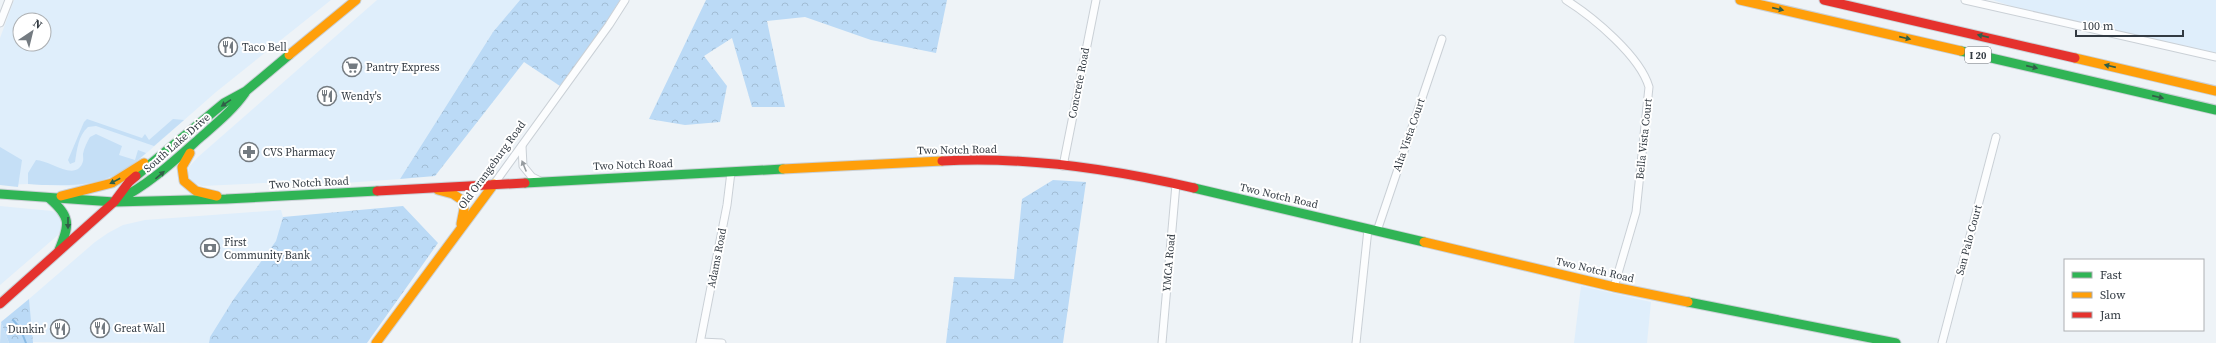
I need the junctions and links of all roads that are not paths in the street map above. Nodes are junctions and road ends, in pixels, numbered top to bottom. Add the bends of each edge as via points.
1 (9, 0) edge
2 (356, 0) edge
3 (625, 0) edge
4 (1096, 0) edge
5 (1566, 0) edge
6 (1740, 0) edge
7 (1824, 0) edge
8 (1965, 0) edge
9 (0, 23) edge
10 (1442, 39) dead end
11 (2216, 58) edge
12 (246, 90) junction
13 (2216, 91) edge
14 (2216, 110) edge
15 (202, 136) junction
16 (1996, 137) dead end
17 (523, 143) junction
18 (162, 156) junction
19 (1063, 166) junction
20 (731, 172) junction
21 (540, 181) junction
22 (494, 184) junction
23 (1176, 184) junction
24 (426, 188) junction
25 (0, 194) edge
26 (49, 198) junction
27 (226, 199) junction
28 (114, 202) junction
29 (1372, 230) junction
30 (457, 233) junction
31 (57, 254) junction
32 (1614, 287) junction
33 (0, 304) edge
34 (701, 342) edge
35 (376, 343) edge
36 (722, 343) edge
37 (1162, 343) edge
38 (1356, 343) edge
39 (1896, 343) edge
40 (1942, 343) edge

1 - 9 street
2 - 12 main road, South Lake Drive
3 - 17 street, Old Orangeburg Road
4 - 19 street, Concrete Road
5 - 32 street, Bella Vista Court via 1629,53 1649,87 1636,212
6 -> 14 main road, I 20
13 -> 7 main road, I 20
8 - 11 street
10 - 29 street, Alta Vista Court
12 - 15 main road, South Lake Drive via 234,109
12 -> 18 main road, South Lake Drive via 224,103
15 - 27 main road via 184,161 182,177 190,187
28 -> 15 main road, South Lake Drive via 141,190
16 - 40 street, San Palo Court
21 -> 17 street via 532,177 523,166
17 - 22 street, Old Orangeburg Road
18 -> 26 main road via 147,161 105,186
18 - 28 main road, South Lake Drive via 129,182
19 - 20 main road, Two Notch Road via 982,160
19 - 23 main road, Two Notch Road via 1123,173
20 - 21 main road, Two Notch Road
20 - 34 street, Adams Road
21 - 22 main road, Two Notch Road
22 - 24 main road, Two Notch Road
22 - 30 main road, Old Orangeburg Road
23 - 29 main road, Two Notch Road
23 - 37 street, YMCA Road
24 - 27 main road, Two Notch Road
24 - 30 main road via 456,195 463,201 466,210
25 - 26 main road, Two Notch Road
26 - 28 main road, Two Notch Road
26 -> 31 main road via 69,219 67,232
27 - 28 main road, Two Notch Road
28 - 31 main road, South Lake Drive
29 - 32 main road, Two Notch Road
29 - 38 street, Alta Vista Court
30 - 35 main road, Old Orangeburg Road
31 - 33 main road, South Lake Drive
32 - 39 main road, Two Notch Road
34 - 36 street

